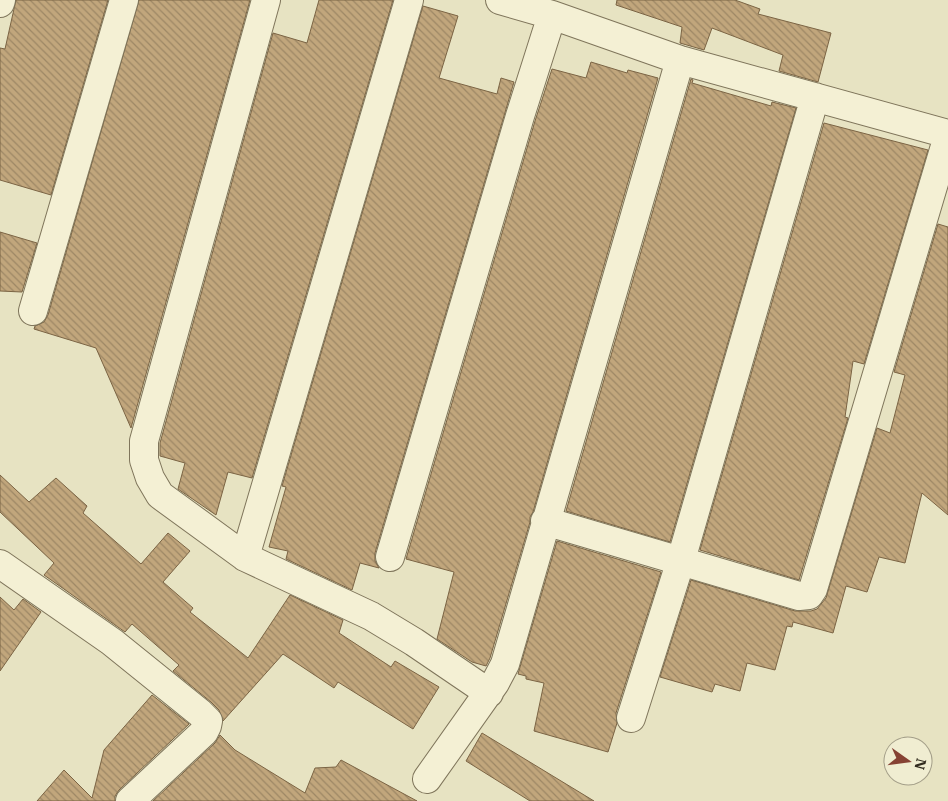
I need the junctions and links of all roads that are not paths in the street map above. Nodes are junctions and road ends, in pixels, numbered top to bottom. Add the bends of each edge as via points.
1 (124, 0) edge
2 (266, 0) edge
3 (409, 0) edge
4 (500, 0) edge
5 (552, 15) junction
6 (680, 60) junction
7 (815, 97) junction
8 (948, 135) edge
9 (33, 311) dead end
10 (545, 521) junction
11 (245, 557) junction
12 (390, 557) dead end
13 (681, 560) junction
14 (0, 564) edge
15 (488, 693) junction
16 (631, 718) dead end
17 (428, 778) dead end
18 (130, 801) edge

1 - 9 street
2 - 11 street via 144,441 144,460 160,496
3 - 11 street
4 - 5 street
5 - 6 street
5 - 12 street
6 - 7 street
6 - 10 street
7 - 8 street
7 - 13 street
8 - 13 street via 814,589 809,595 799,596
10 - 13 street
10 - 15 street via 505,664
11 - 15 street via 371,616
13 - 16 street
14 - 18 street via 112,642 208,721 204,732
15 - 17 street

